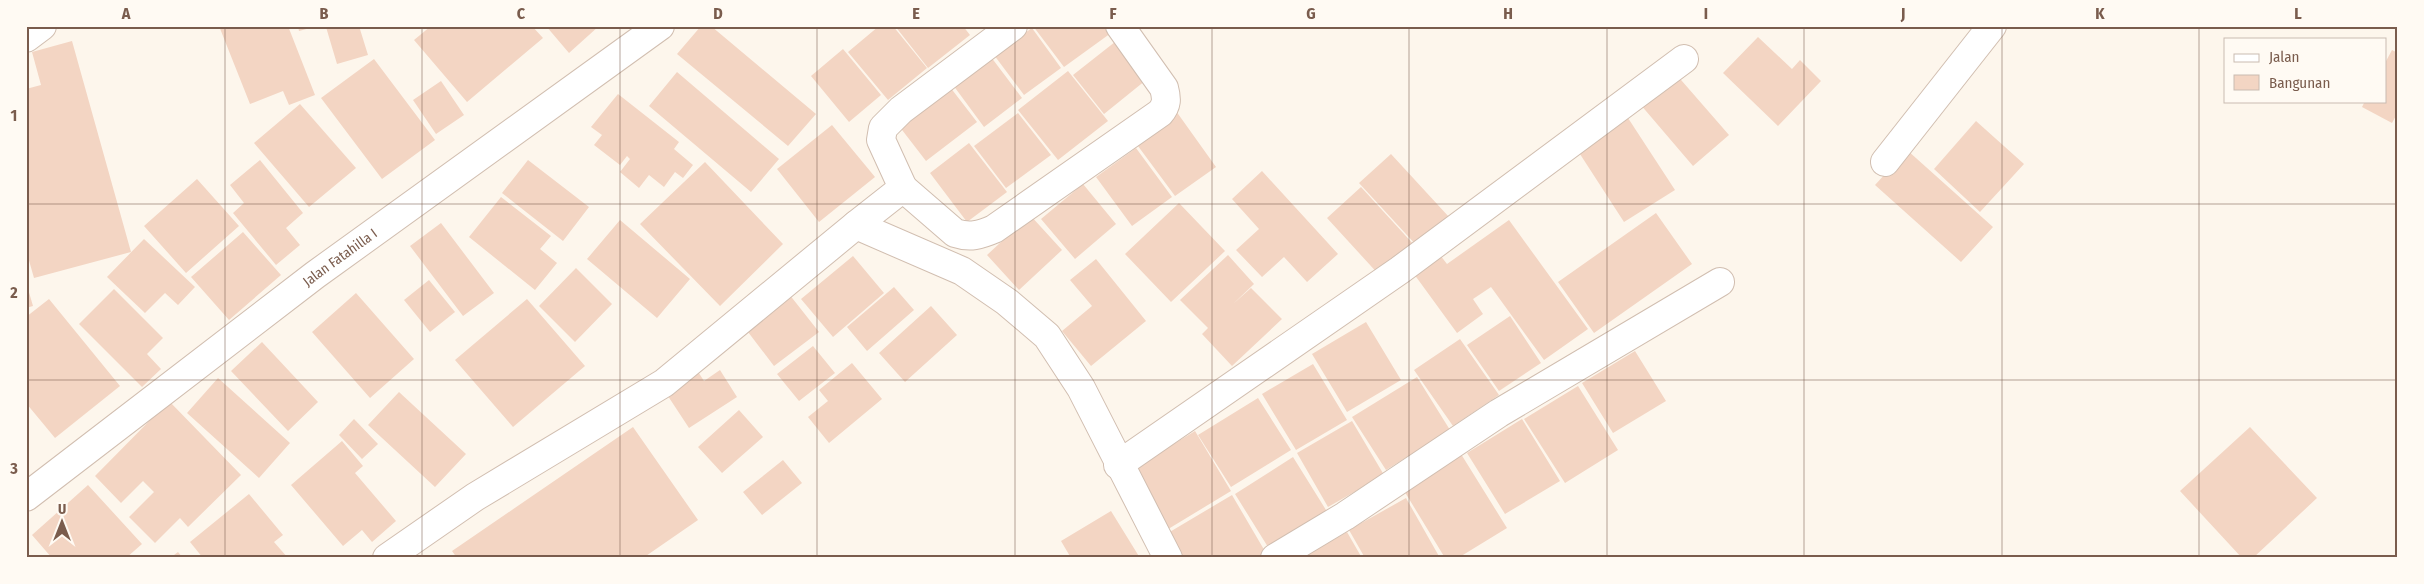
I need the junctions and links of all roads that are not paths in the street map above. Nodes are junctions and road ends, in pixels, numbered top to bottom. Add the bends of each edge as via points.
1 (42, 26) edge
2 (660, 26) edge
3 (1013, 26) edge
4 (1120, 26) edge
5 (1992, 26) edge
6 (26, 38) edge
7 (1684, 59) dead end
8 (1885, 162) dead end
9 (903, 188) junction
10 (856, 225) junction
11 (1720, 282) dead end
12 (1118, 464) junction
13 (26, 497) edge
14 (387, 558) edge
15 (1168, 558) edge
16 (1275, 558) edge

1 - 6 street
2 - 13 street, Jalan Fatahilla I via 315,275
3 - 9 street via 901,110 883,128 881,140
4 - 9 street via 1164,88 1166,107 1160,113 994,229 978,236 954,233
5 - 8 street
7 - 12 street via 1400,270
9 - 10 street
10 - 12 street via 962,271 1007,302 1047,336 1081,388
10 - 14 street via 664,383 475,496
11 - 16 street via 1500,413 1345,516
12 - 15 street

